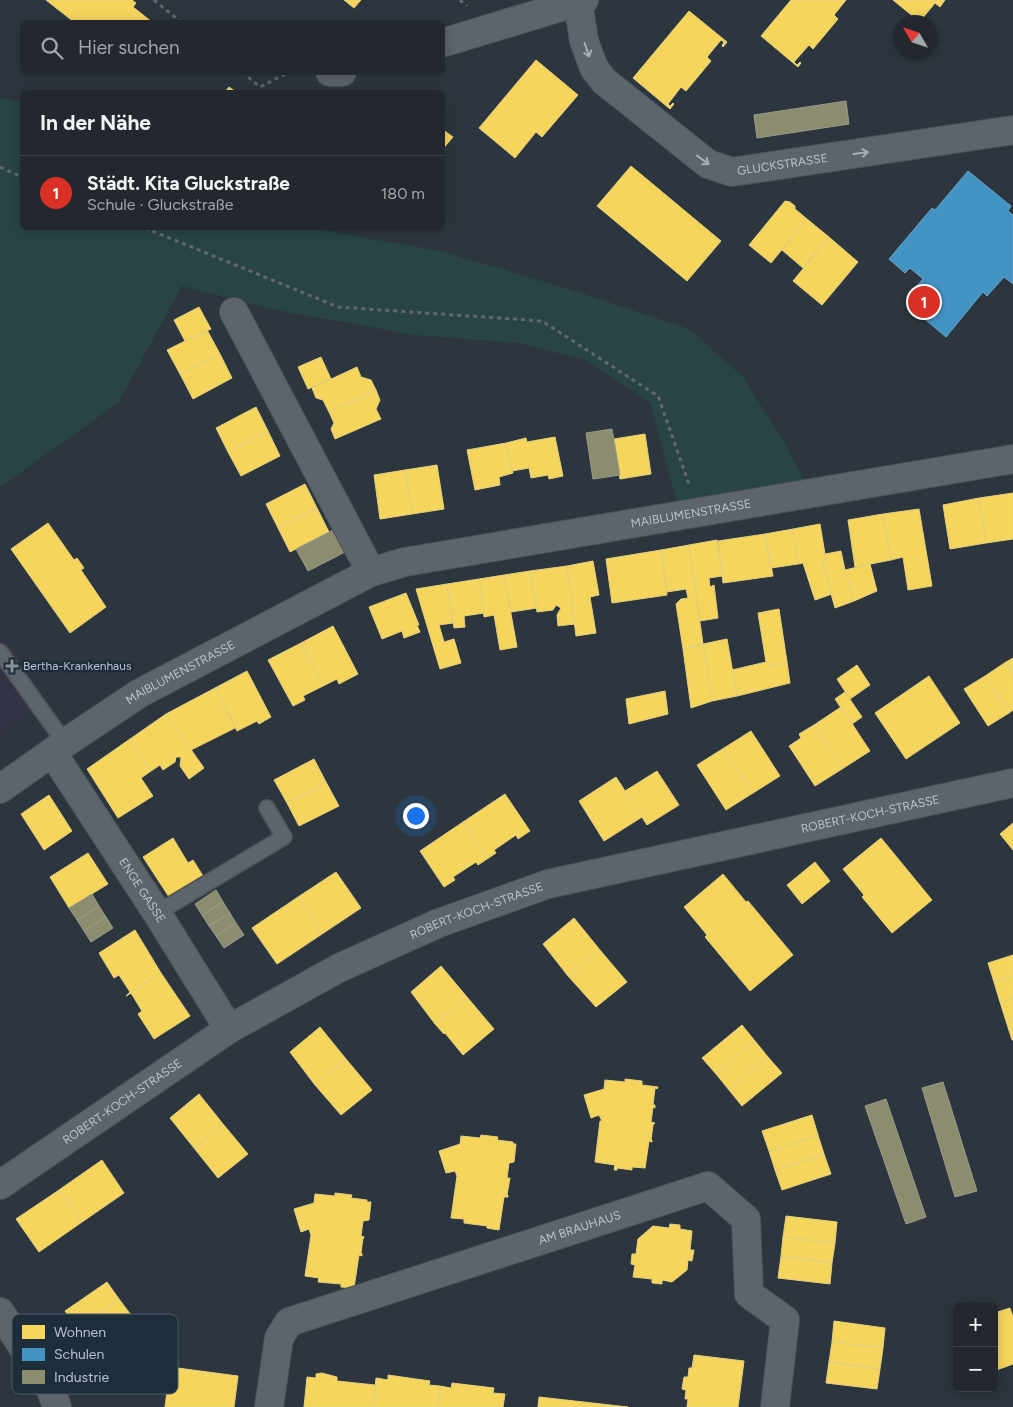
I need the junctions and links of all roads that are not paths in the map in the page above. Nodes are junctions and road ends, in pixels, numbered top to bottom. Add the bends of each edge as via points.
1 (581, 1) edge
2 (445, 42) edge
3 (1013, 130) edge
4 (234, 312) dead end
5 (1013, 459) edge
6 (371, 572) junction
7 (0, 652) edge
8 (59, 747) junction
9 (1013, 783) edge
10 (0, 789) edge
11 (267, 808) dead end
12 (157, 913) junction
13 (229, 1029) junction
14 (0, 1185) edge
15 (0, 1312) edge
16 (12, 1330) edge
17 (52, 1394) edge
18 (57, 1407) edge
19 (269, 1407) edge
20 (775, 1407) edge

1 - 2 street
1 -> 3 street, GLUCKSTRASSE via 584,40 594,68 604,81 708,164 732,172
4 - 6 street
5 - 6 street, MAIBLUMENSTRASSE via 405,562
6 - 8 street, MAIBLUMENSTRASSE via 140,693
7 - 8 lane
8 - 10 street, MAIBLUMENSTRASSE
8 - 12 street, ENGE GASSE
9 - 13 street, ROBERT-KOCH-STRASSE via 548,884 439,923 339,968
11 - 12 lane via 284,836
12 - 13 street, ENGE GASSE
13 - 14 street, ROBERT-KOCH-STRASSE
15 - 16 street
17 - 18 street
19 - 20 street, AM BRAUHAUS via 279,1338 289,1322 708,1186 746,1219 749,1294 785,1320

